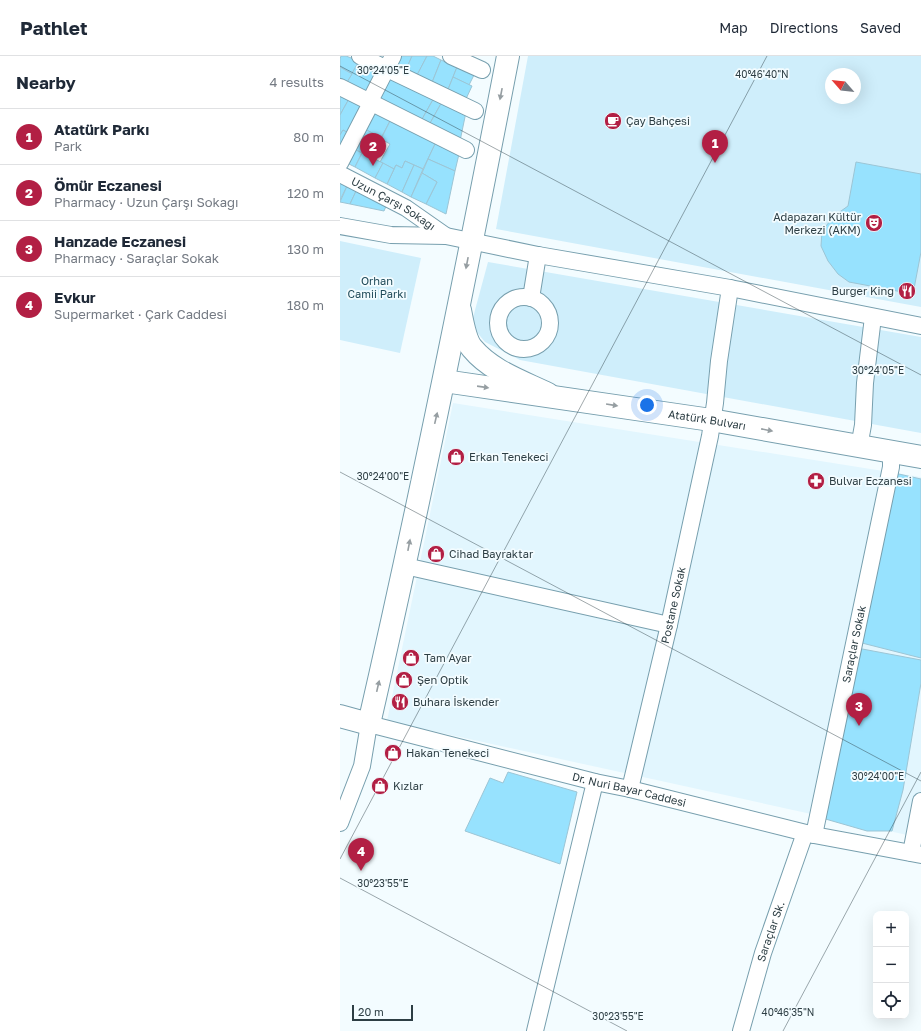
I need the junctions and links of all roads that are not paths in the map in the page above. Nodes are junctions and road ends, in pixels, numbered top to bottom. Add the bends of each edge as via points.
1 (360, 56) edge
2 (451, 56) edge
3 (508, 56) edge
4 (390, 63) edge
5 (482, 70) dead end
6 (340, 87) edge
7 (371, 102) junction
8 (475, 111) dead end
9 (466, 150) dead end
10 (340, 163) edge
11 (340, 174) edge
12 (340, 226) edge
13 (446, 236) junction
14 (472, 240) junction
15 (538, 255) junction
16 (730, 288) junction
17 (531, 298) dead end
18 (459, 305) junction
19 (873, 317) junction
20 (921, 326) edge
21 (444, 381) junction
22 (552, 396) junction
23 (711, 420) junction
24 (859, 447) junction
25 (891, 453) junction
26 (921, 457) edge
27 (405, 566) junction
28 (669, 625) junction
29 (340, 716) edge
30 (369, 724) junction
31 (595, 782) junction
32 (630, 789) junction
33 (921, 801) edge
34 (340, 823) edge
35 (809, 834) junction
36 (916, 854) edge
37 (535, 1031) edge
38 (741, 1031) edge

1 - 4 street
2 - 5 street
3 -> 14 main road
4 - 7 street
4 - 8 street
6 - 7 street
7 - 9 street
7 - 10 street
11 - 13 street, Uzun Çarşı Sokağı via 406,208
12 - 13 street via 391,235
13 - 14 street
14 - 15 street
14 -> 18 main road
15 - 16 street
15 - 17 street
16 - 19 street
16 - 23 street, Postane Sokak
18 - 21 main road
18 - 22 main road via 462,323 471,347 494,368
19 - 20 street
19 - 24 street
21 -> 22 main road, Atatürk Bulvarı
27 -> 21 main road
22 -> 23 main road, Atatürk Bulvarı
23 -> 24 main road, Atatürk Bulvarı
23 - 28 street, Postane Sokak via 710,436
24 - 25 main road, Atatürk Bulvarı
25 - 26 main road, Atatürk Bulvarı
25 - 35 street, Saraçlar Sokak via 891,467
27 - 28 street
30 -> 27 main road
28 - 32 street, Postane Sokak
29 - 30 main road, Dr. Nuri Bayar Caddesi
30 - 31 street, Dr. Nuri Bayar Caddesi
30 - 34 street via 362,766
31 - 32 street, Dr. Nuri Bayar Caddesi
31 - 37 street
32 - 35 street, Dr. Nuri Bayar Caddesi
33 - 36 street
35 - 36 street, Dr. Nuri Bayar Caddesi
35 - 38 street, Saraçlar Sk. via 763,953

